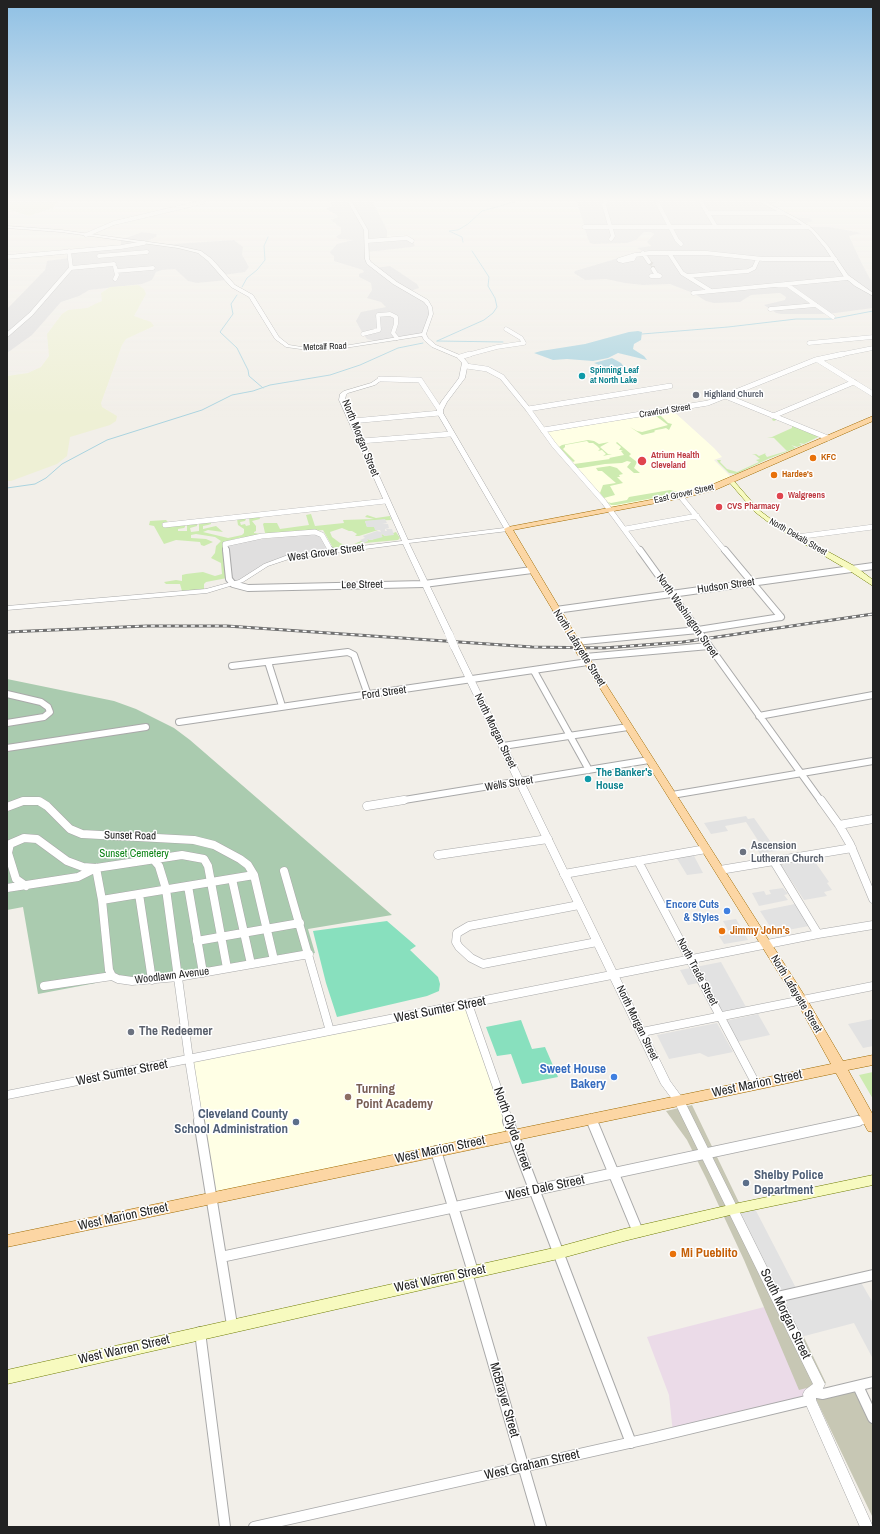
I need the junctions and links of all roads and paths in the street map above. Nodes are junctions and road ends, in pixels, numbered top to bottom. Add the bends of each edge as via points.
1 (66, 274) edge
2 (117, 274) edge
3 (221, 274) edge
4 (383, 274) edge
5 (684, 274) edge
6 (717, 274) edge
7 (845, 274) edge
8 (688, 276) junction
9 (115, 278) dead end
10 (848, 278) junction
11 (786, 284) junction
12 (712, 291) junction
13 (693, 293) dead end
14 (873, 294) edge
15 (816, 305) junction
16 (770, 309) dead end
17 (833, 318) dead end
18 (395, 328) junction
19 (384, 329) dead end
20 (390, 329) dead end
21 (506, 329) dead end
22 (379, 330) junction
23 (363, 334) dead end
24 (424, 334) junction
25 (7, 336) edge
26 (873, 337) edge
27 (397, 338) junction
28 (809, 343) dead end
29 (873, 348) edge
30 (460, 357) junction
31 (818, 360) junction
32 (466, 366) junction
33 (380, 379) joint
34 (854, 382) junction
35 (670, 386) dead end
36 (873, 394) edge
37 (725, 396) junction
38 (528, 409) junction
39 (440, 412) junction
40 (773, 416) junction
41 (873, 418) edge
42 (352, 421) junction
43 (543, 430) junction
44 (452, 434) junction
45 (828, 438) junction
46 (361, 442) junction
47 (731, 481) junction
48 (680, 496) junction
49 (386, 501) junction
50 (610, 509) junction
51 (698, 516) junction
52 (165, 525) dead end
53 (873, 528) edge
54 (508, 529) junction
55 (625, 529) junction
56 (796, 537) junction
57 (405, 542) junction
58 (331, 551) junction
59 (873, 566) edge
60 (852, 569) junction
61 (532, 570) junction
62 (752, 583) junction
63 (233, 584) junction
64 (424, 584) junction
65 (873, 584) edge
66 (673, 594) junction
67 (7, 608) edge
68 (556, 610) junction
69 (698, 630) junction
70 (576, 643) junction
71 (709, 646) junction
72 (585, 657) junction
73 (268, 662) junction
74 (232, 666) dead end
75 (534, 671) junction
76 (470, 680) junction
77 (7, 694) edge
78 (368, 695) junction
79 (873, 696) edge
80 (282, 706) junction
81 (758, 716) junction
82 (179, 722) dead end
83 (7, 723) edge
84 (628, 726) junction
85 (146, 727) dead end
86 (570, 736) junction
87 (503, 746) junction
88 (7, 748) edge
89 (650, 760) junction
90 (873, 761) edge
91 (589, 770) junction
92 (801, 773) junction
93 (520, 782) junction
94 (672, 795) junction
95 (367, 806) dead end
96 (7, 807) edge
97 (873, 819) edge
98 (839, 825) junction
99 (548, 839) junction
100 (852, 848) junction
101 (706, 849) junction
102 (438, 856) dead end
103 (153, 859) junction
104 (773, 860) junction
105 (638, 861) junction
106 (96, 868) junction
107 (720, 870) junction
108 (284, 871) dead end
109 (564, 874) junction
110 (254, 875) junction
111 (232, 878) junction
112 (12, 879) edge
113 (210, 882) junction
114 (26, 886) junction
115 (188, 886) junction
116 (7, 888) edge
117 (166, 889) junction
118 (139, 894) junction
119 (873, 899) edge
120 (102, 900) junction
121 (578, 905) junction
122 (300, 923) junction
123 (873, 925) edge
124 (267, 929) junction
125 (244, 933) junction
126 (818, 934) junction
127 (220, 937) junction
128 (197, 941) junction
129 (597, 942) junction
130 (767, 945) junction
131 (309, 954) junction
132 (274, 960) junction
133 (690, 960) junction
134 (251, 964) junction
135 (227, 968) junction
136 (203, 973) junction
137 (613, 975) junction
138 (112, 976) junction
139 (178, 977) junction
140 (152, 980) junction
141 (44, 986) dead end
142 (873, 986) edge
143 (802, 1001) junction
144 (468, 1004) junction
145 (721, 1017) junction
146 (330, 1031) junction
147 (642, 1032) junction
148 (189, 1059) junction
149 (873, 1060) edge
150 (839, 1066) junction
151 (756, 1084) junction
152 (7, 1096) edge
153 (679, 1100) junction
154 (591, 1118) junction
155 (871, 1123) edge
156 (513, 1135) junction
157 (436, 1151) junction
158 (706, 1154) junction
159 (614, 1174) junction
160 (873, 1180) edge
161 (534, 1191) junction
162 (212, 1198) junction
163 (453, 1208) junction
164 (734, 1209) junction
165 (638, 1232) junction
166 (7, 1241) edge
167 (558, 1253) junction
168 (222, 1257) junction
169 (470, 1272) junction
170 (873, 1275) edge
171 (777, 1297) junction
172 (232, 1325) junction
173 (200, 1332) junction
174 (7, 1376) edge
175 (873, 1382) edge
176 (858, 1386) junction
177 (811, 1396) junction
178 (873, 1418) edge
179 (631, 1443) junction
180 (523, 1467) junction
181 (225, 1527) edge
182 (254, 1527) edge
183 (541, 1527) edge
184 (866, 1527) edge

1 - 25 street via 31,314
2 - 9 street
3 - 27 street, Metcalf Road via 230,284 251,296 276,338 288,346 308,349 338,348
4 - 24 street via 428,304 431,314
5 - 8 street
6 - 8 street
7 - 10 street
8 - 12 street
10 - 11 street
10 - 14 street
11 - 12 street
11 - 15 street
12 - 13 street
15 - 16 street
15 - 17 street
18 - 20 street
18 - 22 street via 395,316 380,314
18 - 27 street via 393,333
19 - 22 street
21 - 30 street via 521,338 524,343
22 - 23 street
24 - 27 street, Metcalf Road
24 - 30 street via 431,344
26 - 28 street
29 - 31 street, Crawford Street
30 - 32 street
31 - 34 street
31 - 37 street, Crawford Street
32 - 38 street, North Washington Street via 498,374
32 - 39 street via 462,378 444,402
33 - 39 street via 420,380
33 - 42 street, North Morgan Street via 376,383 343,394 342,400
34 - 36 street
34 - 40 street
35 - 38 street
37 - 40 street
37 - 43 street, Crawford Street via 702,405
38 - 43 street, North Washington Street
39 - 42 street
39 - 44 street, North Lafayette Street
40 - 45 street
41 - 45 main road, East Grover Street
42 - 46 street, North Morgan Street
43 - 50 street, North Washington Street
44 - 46 street
44 - 54 street, North Lafayette Street
45 - 47 main road, East Grover Street
46 - 49 street, North Morgan Street
47 - 48 main road, East Grover Street
47 - 56 main road, North Dekalb Street via 763,516
48 - 50 main road, East Grover Street
48 - 51 street
49 - 52 street
49 - 57 street, North Morgan Street
50 - 54 main road, East Grover Street
50 - 55 street, North Washington Street
51 - 55 street
51 - 62 street
53 - 56 street
54 - 57 street, West Grover Street
54 - 61 main road, North Lafayette Street
55 - 66 street, North Washington Street
56 - 60 main road, North Dekalb Street
57 - 58 street, West Grover Street
57 - 64 street, North Morgan Street
58 - 63 street, West Grover Street via 282,559
58 - 63 street via 322,535 315,532 262,536 225,544 227,575
59 - 60 street, Hudson Street
60 - 62 street, Hudson Street
60 - 65 main road, North Dekalb Street
61 - 64 street, Lee Street
61 - 68 main road, North Lafayette Street
62 - 66 street, Hudson Street
62 - 69 street via 781,617
63 - 64 street, Lee Street via 248,588
63 - 67 street, West Grover Street via 208,591 182,594
64 - 76 street, North Morgan Street, bridge
66 - 68 street, Hudson Street
66 - 69 street, North Washington Street
68 - 70 main road, North Lafayette Street
69 - 70 street
69 - 71 street, North Washington Street
70 - 72 main road, North Lafayette Street, bridge
71 - 72 street, Ford Street
71 - 81 street, North Washington Street
72 - 75 street, Ford Street
72 - 84 main road, North Lafayette Street
73 - 74 street
73 - 78 street via 352,653
73 - 80 street
75 - 76 street, Ford Street
75 - 86 street
76 - 78 street, Ford Street
76 - 87 street, North Morgan Street
77 - 83 street via 41,702 50,710 44,717
78 - 80 street, Ford Street
79 - 81 street
80 - 82 street, Ford Street
81 - 92 street, North Washington Street
84 - 86 street
84 - 89 main road, North Lafayette Street
85 - 88 street
86 - 87 street
86 - 91 street
87 - 93 street, North Morgan Street
89 - 91 street, Wells Street
89 - 94 main road, North Lafayette Street
90 - 92 street
91 - 93 street, Wells Street
92 - 94 street
92 - 98 street, North Washington Street
93 - 95 street, Wells Street
93 - 99 street, North Morgan Street
94 - 101 main road, North Lafayette Street
96 - 110 street, Sunset Road via 23,801 39,801 70,829 87,835 165,837 205,842 240,859
97 - 98 street
98 - 100 street, North Washington Street
99 - 102 street
99 - 109 street, North Morgan Street
100 - 104 street
100 - 119 street, North Washington Street
101 - 105 street
101 - 107 main road, North Lafayette Street
103 - 106 street
103 - 113 street via 182,854 198,856 206,862
103 - 117 street via 159,866
104 - 107 street
104 - 126 street
105 - 109 street
105 - 133 street, North Trade Street
106 - 112 street via 75,865 37,839 24,838 14,841 8,850
106 - 114 street via 78,877
106 - 120 street
107 - 130 main road, North Lafayette Street
108 - 122 street
109 - 121 street, North Morgan Street
110 - 111 street
110 - 124 street
111 - 113 street
111 - 125 street
112 - 114 street
113 - 115 street
113 - 127 street
114 - 116 street
115 - 117 street
115 - 128 street
117 - 118 street
117 - 139 street
118 - 120 street
118 - 140 street
120 - 138 street via 109,970
121 - 129 street, North Morgan Street
121 - 129 street via 469,926 457,933 456,942 471,958 483,964
122 - 124 street
122 - 131 street
123 - 126 street, West Sumter Street
124 - 125 street
124 - 132 street
125 - 127 street
125 - 134 street
126 - 130 street, West Sumter Street
127 - 128 street
127 - 135 street
128 - 136 street
129 - 137 street, North Morgan Street
130 - 133 street, West Sumter Street
130 - 143 main road, North Lafayette Street
131 - 132 street, Woodlawn Avenue
131 - 146 street
132 - 134 street, Woodlawn Avenue
133 - 137 street, West Sumter Street
133 - 145 street, North Trade Street
134 - 135 street, Woodlawn Avenue
135 - 136 street, Woodlawn Avenue
136 - 139 street, Woodlawn Avenue
137 - 144 street, West Sumter Street
137 - 147 street, North Morgan Street
138 - 140 street, Woodlawn Avenue via 124,980
138 - 141 street
139 - 140 street, Woodlawn Avenue
139 - 148 street
142 - 143 street
143 - 145 street
143 - 150 main road, North Lafayette Street
144 - 146 street, West Sumter Street
144 - 156 street, North Clyde Street
145 - 147 street
145 - 151 street, North Trade Street
146 - 148 street, West Sumter Street
147 - 153 street, North Morgan Street via 666,1084
148 - 152 street, West Sumter Street
148 - 162 street
149 - 150 main road, West Marion Street
150 - 151 main road, West Marion Street
150 - 155 main road, North Lafayette Street
151 - 153 main road, West Marion Street
153 - 154 main road, West Marion Street
153 - 158 street, South Morgan Street
154 - 156 main road, West Marion Street
154 - 159 street
155 - 158 street, West Dale Street
156 - 157 main road, West Marion Street
156 - 161 street, North Clyde Street
157 - 162 main road, West Marion Street
157 - 163 street, McBrayer Street
158 - 159 street, West Dale Street
158 - 164 street, South Morgan Street
159 - 161 street, West Dale Street
159 - 165 street
160 - 164 main road, West Warren Street
161 - 163 street, West Dale Street
161 - 167 street, North Clyde Street
162 - 166 main road, West Marion Street
162 - 168 street
163 - 168 street, West Dale Street
163 - 169 street, McBrayer Street
164 - 165 main road, West Warren Street
164 - 171 street, South Morgan Street
165 - 167 main road, West Warren Street
167 - 169 main road, West Warren Street
167 - 179 street, North Clyde Street
168 - 172 street
169 - 172 main road, West Warren Street
169 - 180 street, McBrayer Street
170 - 171 street
171 - 177 street, South Morgan Street via 819,1384
172 - 173 main road, West Warren Street
173 - 174 main road, West Warren Street
173 - 181 street
175 - 176 street, West Graham Street
176 - 177 street, West Graham Street
176 - 178 street
177 - 179 street, West Graham Street
177 - 184 street
179 - 180 street, West Graham Street
180 - 182 street, West Graham Street
180 - 183 street, McBrayer Street

